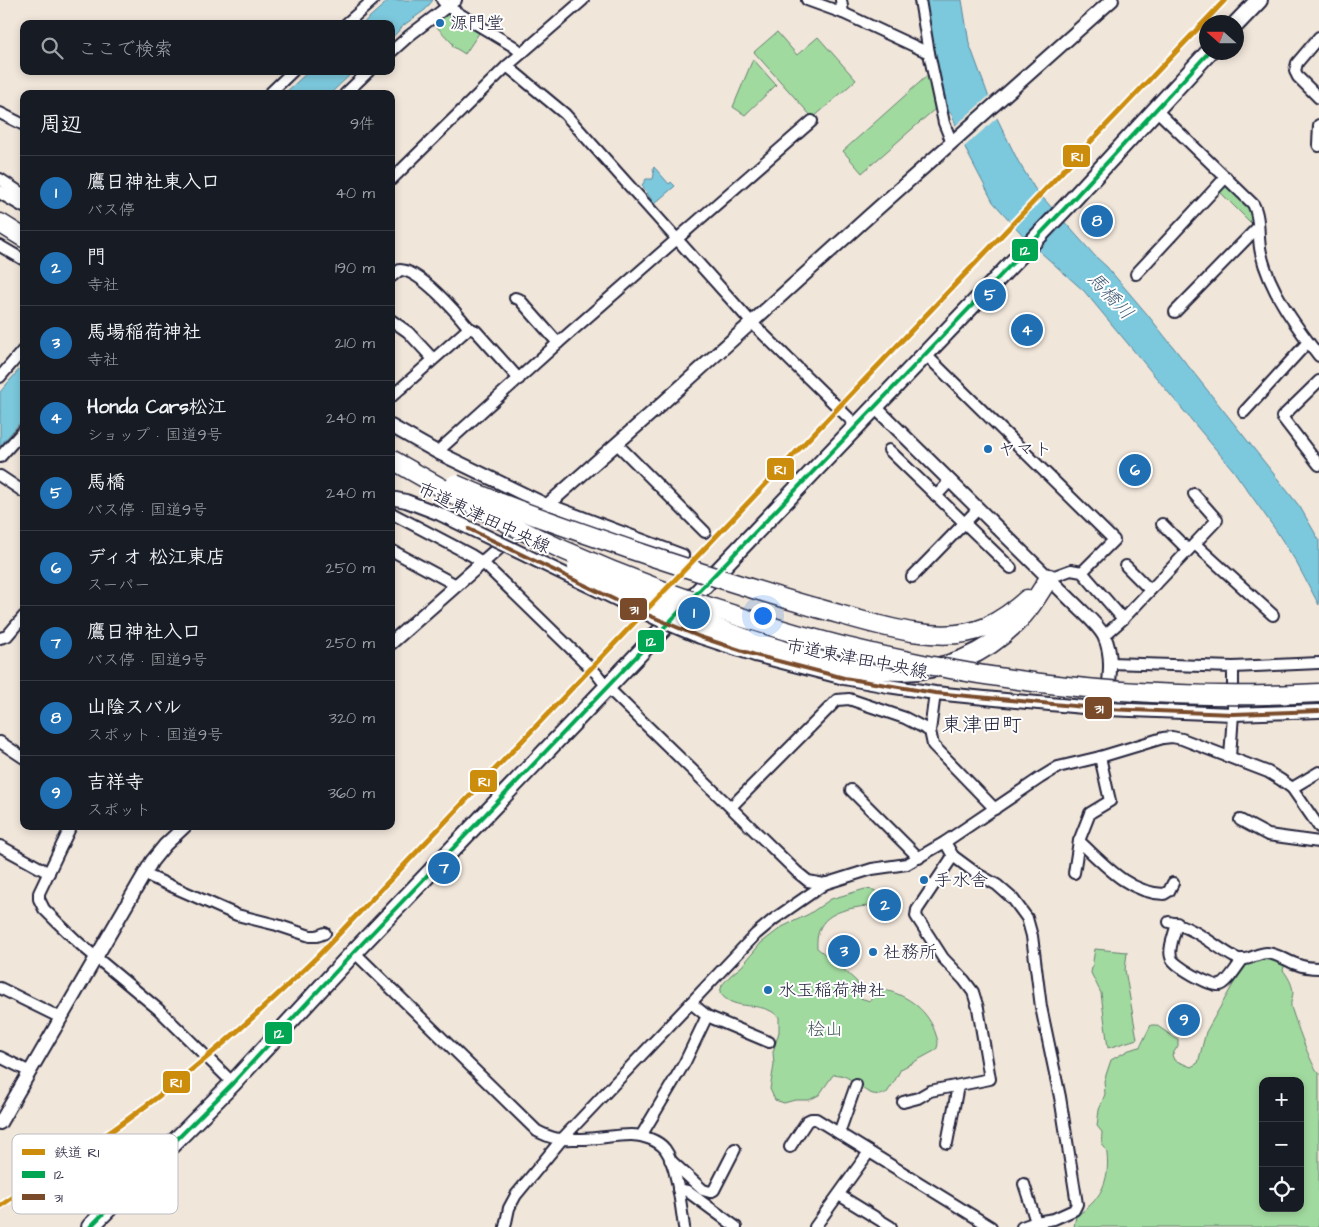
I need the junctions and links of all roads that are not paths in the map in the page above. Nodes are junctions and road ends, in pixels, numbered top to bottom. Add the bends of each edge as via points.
1 (373, 0) edge
2 (583, 0) edge
3 (807, 0) edge
4 (841, 0) edge
5 (920, 0) edge
6 (1112, 0) edge
7 (1259, 0) edge
8 (448, 3) edge
9 (843, 13) junction
10 (1244, 16) edge
11 (350, 20) edge
12 (1319, 37) edge
13 (395, 48) edge
14 (522, 53) junction
15 (929, 53) junction
16 (1202, 60) edge
17 (507, 66) junction
18 (289, 75) edge
19 (366, 75) edge
20 (273, 90) edge
21 (349, 90) edge
22 (1319, 98) edge
23 (1155, 110) junction
24 (0, 113) edge
25 (812, 121) dead end
26 (20, 123) edge
27 (1319, 126) edge
28 (955, 140) junction
29 (1319, 146) edge
30 (395, 176) edge
31 (1226, 177) junction
32 (0, 179) edge
33 (0, 192) edge
34 (20, 192) edge
35 (20, 204) edge
36 (0, 223) edge
37 (1257, 228) junction
38 (20, 236) edge
39 (676, 238) junction
40 (0, 246) edge
41 (20, 258) edge
42 (395, 274) edge
43 (1136, 274) dead end
44 (516, 298) dead end
45 (1175, 312) dead end
46 (395, 323) edge
47 (752, 323) junction
48 (470, 328) junction
49 (1308, 342) junction
50 (558, 343) junction
51 (20, 354) edge
52 (924, 354) junction
53 (1319, 356) edge
54 (433, 359) junction
55 (0, 377) edge
56 (519, 379) junction
57 (1319, 381) edge
58 (395, 393) edge
59 (875, 407) junction
60 (1244, 412) dead end
61 (857, 426) junction
62 (395, 428) edge
63 (20, 434) edge
64 (617, 444) junction
65 (889, 450) dead end
66 (437, 452) junction
67 (0, 457) edge
68 (395, 457) edge
69 (395, 461) edge
70 (1319, 465) edge
71 (0, 476) edge
72 (950, 481) junction
73 (20, 489) edge
74 (1194, 494) dead end
75 (936, 496) junction
76 (395, 499) edge
77 (547, 505) junction
78 (978, 509) junction
79 (395, 515) edge
80 (965, 523) junction
81 (1162, 524) dead end
82 (705, 532) dead end
83 (1192, 547) junction
84 (560, 548) junction
85 (395, 552) edge
86 (683, 555) dead end
87 (482, 562) junction
88 (1126, 566) dead end
89 (1011, 568) dead end
90 (1082, 572) junction
91 (912, 577) dead end
92 (1049, 578) junction
93 (456, 585) junction
94 (1150, 590) junction
95 (1273, 615) dead end
96 (1123, 619) junction
97 (20, 621) edge
98 (1104, 636) junction
99 (0, 638) edge
100 (395, 639) edge
101 (1110, 663) junction
102 (1319, 663) edge
103 (1233, 667) junction
104 (607, 687) junction
105 (935, 693) junction
106 (1319, 693) edge
107 (1106, 710) junction
108 (1319, 711) edge
109 (1233, 714) junction
110 (930, 731) junction
111 (0, 742) edge
112 (20, 755) edge
113 (1100, 757) junction
114 (1230, 757) junction
115 (1319, 772) edge
116 (1292, 788) junction
117 (851, 790) dead end
118 (731, 807) junction
119 (995, 809) junction
120 (1240, 820) dead end
121 (1319, 827) edge
122 (69, 830) edge
123 (181, 830) edge
124 (1080, 841) junction
125 (945, 842) junction
126 (1319, 842) edge
127 (0, 846) edge
128 (954, 856) junction
129 (919, 858) junction
130 (49, 873) junction
131 (1074, 873) dead end
132 (144, 874) junction
133 (827, 883) junction
134 (1173, 883) dead end
135 (325, 933) dead end
136 (354, 952) junction
137 (95, 956) junction
138 (1243, 959) junction
139 (1319, 968) edge
140 (0, 988) edge
141 (690, 1003) junction
142 (706, 1016) junction
143 (61, 1018) junction
144 (769, 1042) dead end
145 (0, 1057) edge
146 (30, 1072) junction
147 (233, 1083) junction
148 (856, 1085) dead end
149 (958, 1086) junction
150 (903, 1102) dead end
151 (0, 1123) edge
152 (839, 1133) junction
153 (642, 1136) junction
154 (178, 1138) edge
155 (562, 1139) junction
156 (947, 1143) dead end
157 (790, 1147) dead end
158 (735, 1149) dead end
159 (869, 1152) junction
160 (670, 1160) junction
161 (1024, 1184) dead end
162 (678, 1189) junction
163 (839, 1195) junction
164 (103, 1214) edge
165 (1036, 1222) junction
166 (1056, 1223) edge
167 (90, 1227) edge
168 (505, 1227) edge
169 (684, 1227) edge
170 (736, 1227) edge
171 (815, 1227) edge
172 (891, 1227) edge
173 (991, 1227) edge
174 (1022, 1227) edge

1 - 11 street
2 - 14 street
3 - 9 street
4 - 9 street
5 - 15 street
6 - 28 street
7 - 10 highway
8 - 13 street
8 - 14 street
9 - 15 street
12 - 22 street via 1297,63 1295,71
14 - 17 street
15 - 28 street via 944,123
16 - 23 highway
17 - 30 street
17 - 39 street via 565,114
18 - 20 street
19 - 21 street
23 - 31 street
23 - 52 highway
24 - 26 street
25 - 39 street
27 - 29 street
28 - 47 street
31 - 37 street via 1253,204 1258,217
31 - 43 street
32 - 34 street
33 - 35 street
36 - 38 highway
37 - 45 street
37 - 49 street via 1267,273
39 - 47 street
39 - 50 street
40 - 41 street
42 - 48 street via 400,270 408,271 440,294
44 - 50 street
46 - 54 street
47 - 61 street
47 - 64 street
48 - 54 street
48 - 56 street via 476,330
49 - 53 street
49 - 60 street
50 - 56 street
51 - 55 street
52 - 59 highway
52 - 90 street via 1114,540
54 - 58 street
56 - 66 street
57 - 70 street via 1282,417
59 - 61 highway
59 - 72 street
61 - 104 highway
62 - 66 street
63 - 67 street
64 - 77 street
64 - 82 street
65 - 75 street
66 - 77 street
68 - 92 highway, bridge via 579,532 730,582 899,629 955,634 984,628 1025,601
69 - 84 highway, bridge via 498,519
71 - 73 street
72 - 75 street
72 - 78 street
74 - 83 street via 1217,520
75 - 80 street
76 - 105 street, 市道東津田中央線, bridge via 440,514 700,637 844,678
77 - 86 street
77 - 87 street
78 - 80 street
78 - 92 street
79 - 87 street
80 - 89 street
80 - 91 street
81 - 83 street
83 - 94 street
83 - 95 street
84 - 92 highway, bridge via 572,565 704,624 832,663 889,672 947,666 975,655 1003,635 1026,612
84 - 106 highway, bridge via 705,606 763,625 940,668 1145,693
85 - 93 street
87 - 93 street
87 - 104 street
88 - 94 street
90 - 92 street via 1071,570
90 - 96 street
92 - 98 street
93 - 100 street
94 - 96 street
96 - 98 street
97 - 99 street via 7,636
98 - 101 street
101 - 103 street
101 - 107 street
102 - 103 street
103 - 109 street
104 - 118 street
104 - 136 highway
105 - 107 street, 市道東津田中央線
105 - 110 street
107 - 109 street, 市道東津田中央線
108 - 109 street, 市道東津田中央線
109 - 114 street
110 - 118 street via 905,718 849,699 837,700
110 - 119 street via 933,745
111 - 112 street
113 - 114 street via 1172,737
113 - 119 street via 1058,768
113 - 124 street via 1110,801 1090,813
114 - 116 street via 1268,772
115 - 116 street
116 - 121 street
117 - 129 street
118 - 133 street via 805,879 816,884
119 - 125 street
120 - 126 street via 1268,835
122 - 130 street
123 - 132 street via 158,853
124 - 131 street
124 - 134 street via 1115,875 1131,885 1164,894
125 - 128 street
125 - 129 street
127 - 130 street
128 - 149 street via 916,914 939,952 973,992 978,1008 990,1079
128 - 166 street via 1013,899 1026,918 1032,936 1041,1007 1060,1097 1077,1204
129 - 133 street via 907,864 872,869
130 - 137 street via 39,893 41,903
132 - 135 street via 237,915 310,936
132 - 137 street
133 - 141 street via 756,934
136 - 147 highway
136 - 155 street via 537,1131 552,1139
137 - 143 street
137 - 147 street via 163,1013
138 - 138 street via 1236,958 1173,922 1172,960 1212,985 1224,984
138 - 139 street via 1267,953 1295,964
140 - 143 street
141 - 142 street
141 - 155 street
142 - 144 street
142 - 153 street via 685,1062
143 - 146 street
145 - 146 street
146 - 151 street
147 - 154 highway
148 - 152 street
149 - 150 street via 930,1091
149 - 156 street
152 - 157 street via 811,1119
152 - 159 street
153 - 155 street
153 - 160 street via 665,1149
155 - 168 street via 516,1194
158 - 160 street via 710,1192 703,1190
159 - 163 street
159 - 173 street
160 - 162 street
161 - 165 street
162 - 169 street
162 - 170 street via 686,1191
163 - 171 street
163 - 172 street
164 - 167 highway
165 - 166 street
165 - 174 street

